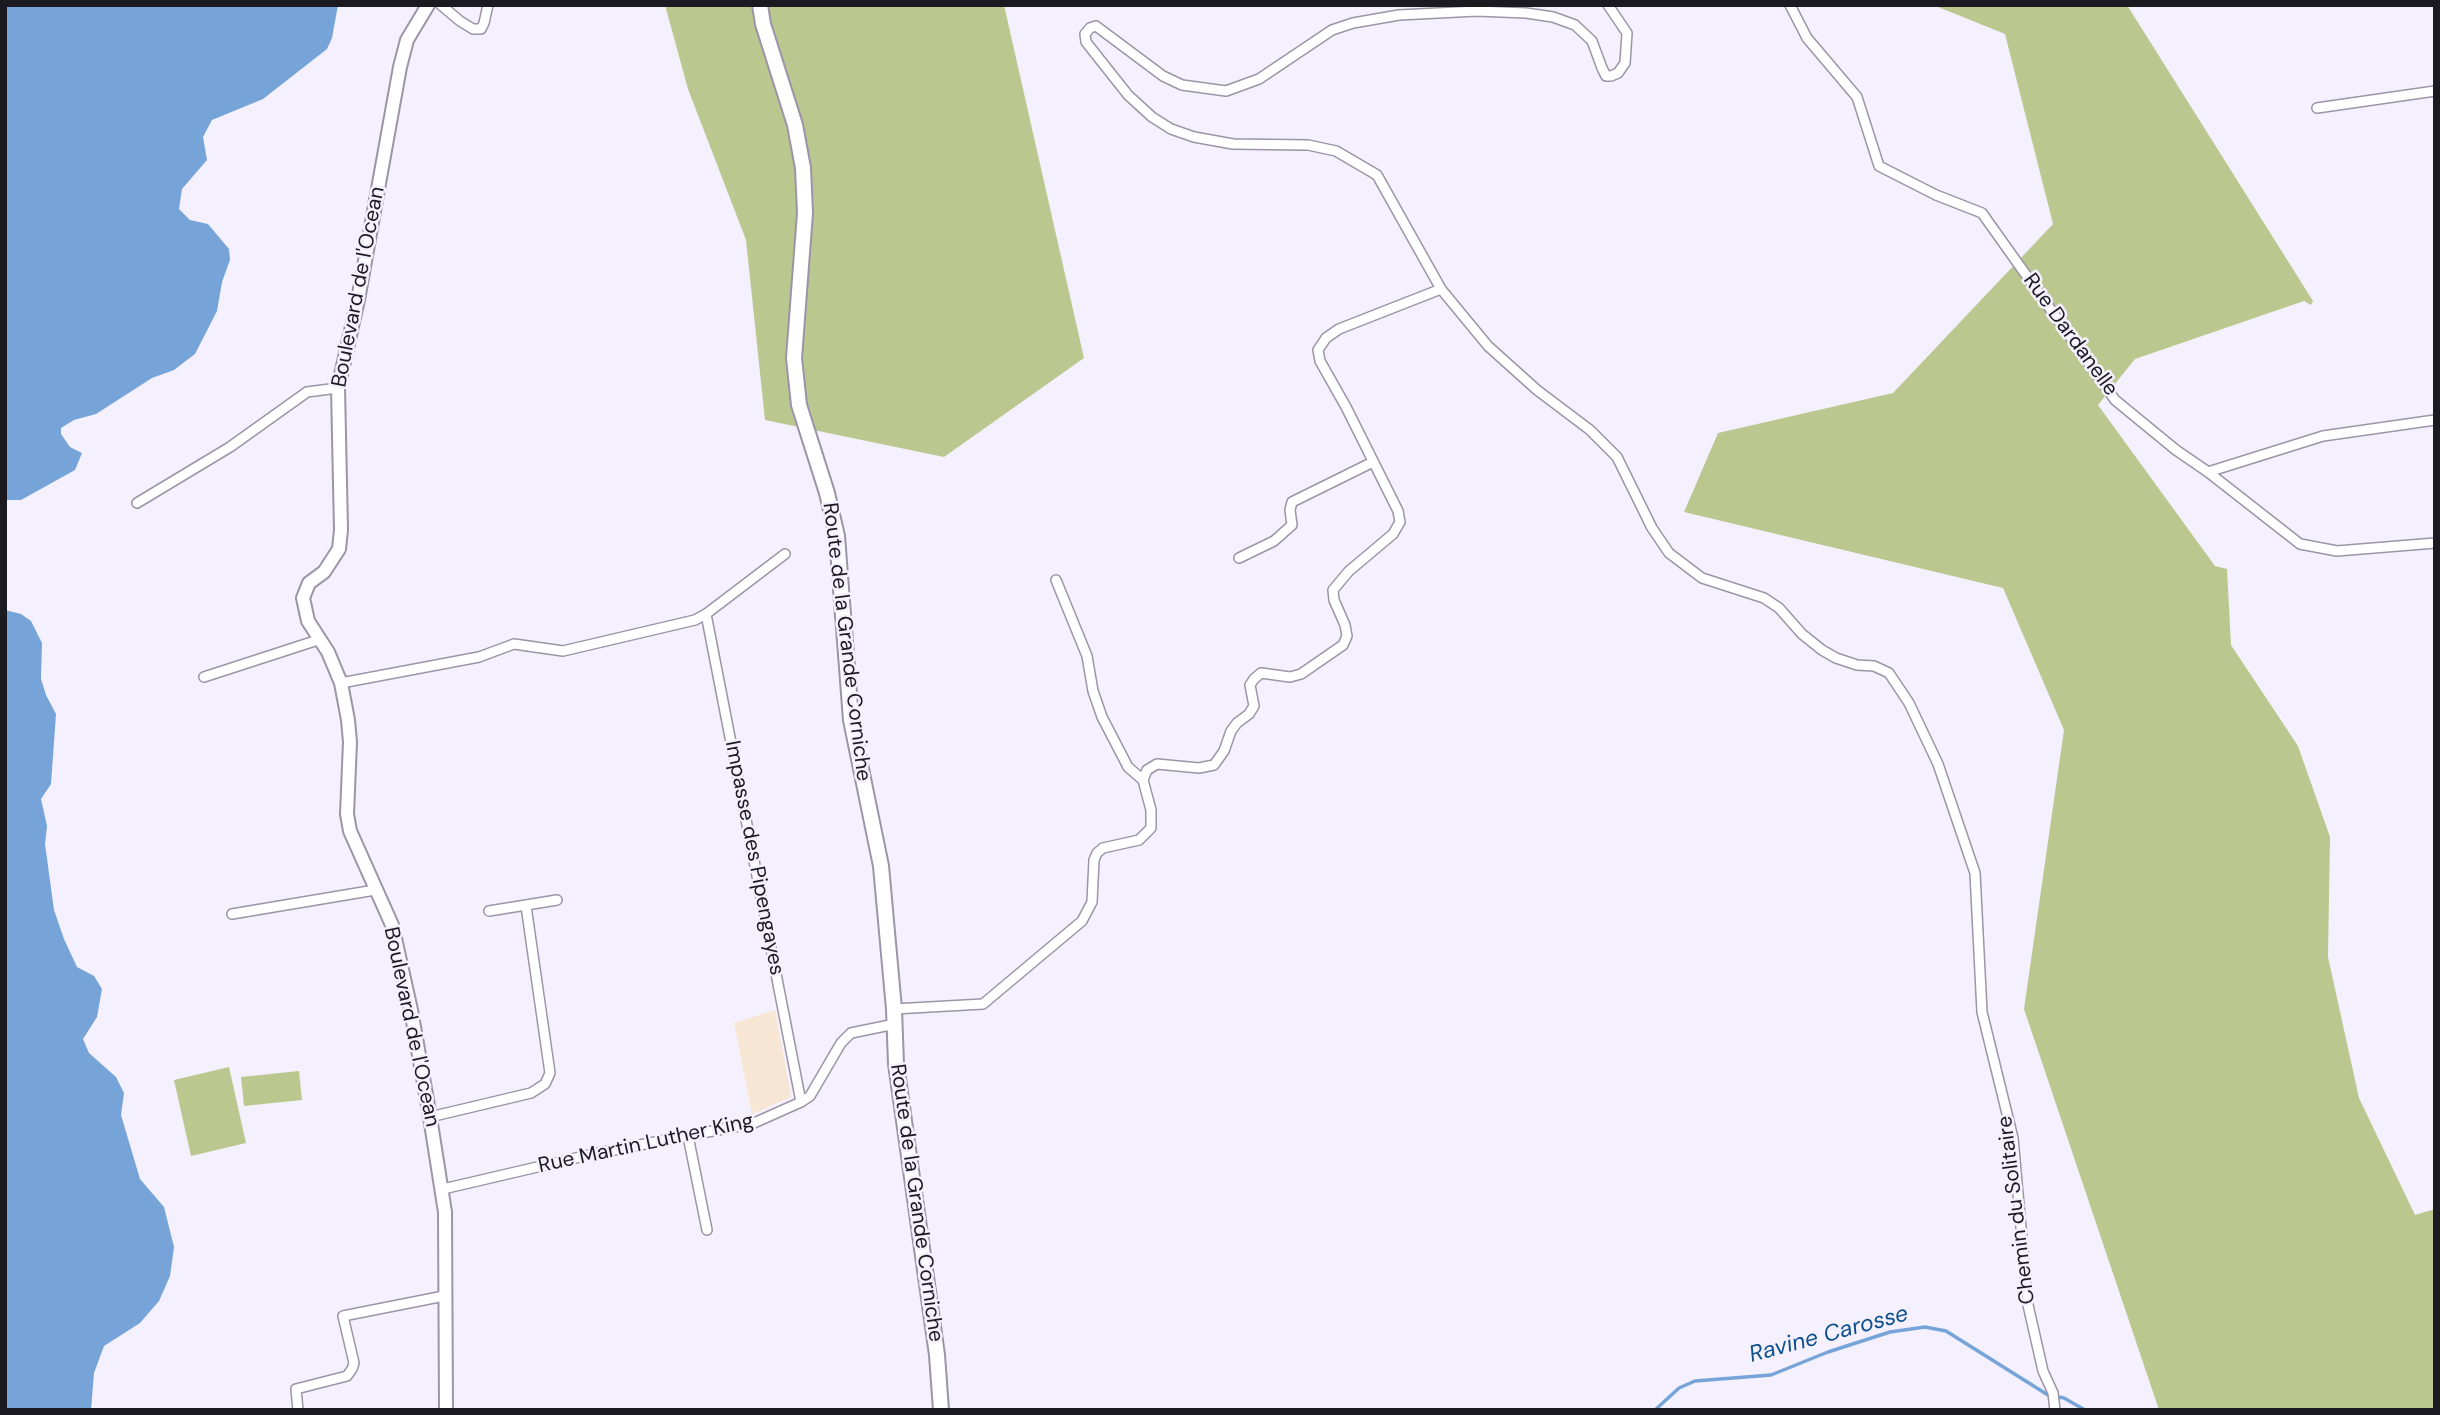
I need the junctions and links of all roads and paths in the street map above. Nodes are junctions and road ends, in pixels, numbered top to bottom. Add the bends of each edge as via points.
1 (428, 5) edge
2 (441, 5) edge
3 (488, 5) edge
4 (760, 5) edge
5 (1608, 5) edge
6 (1790, 5) edge
7 (2435, 91) edge
8 (2317, 108) dead end
9 (1441, 289) junction
10 (338, 388) junction
11 (2435, 420) edge
12 (1373, 462) junction
13 (2208, 471) junction
14 (137, 503) dead end
15 (2435, 542) edge
16 (785, 554) dead end
17 (1239, 558) dead end
18 (1056, 580) dead end
19 (706, 614) junction
20 (321, 639) junction
21 (204, 677) dead end
22 (341, 683) junction
23 (1143, 780) junction
24 (375, 890) junction
25 (557, 900) dead end
26 (526, 906) junction
27 (489, 911) dead end
28 (232, 914) dead end
29 (895, 1016) junction
30 (802, 1102) junction
31 (430, 1117) junction
32 (688, 1136) junction
33 (443, 1189) junction
34 (707, 1230) dead end
35 (444, 1296) junction
36 (298, 1410) edge
37 (446, 1410) edge
38 (941, 1410) edge
39 (2055, 1410) edge

1 - 10 street, Boulevard de l'Ocean via 407,40 400,67
2 - 3 street via 473,29 481,29
4 - 29 main road, Route de la Grande Corniche via 803,169 805,213 794,358 799,405 837,536 851,720 881,866
5 - 9 street via 1628,33 1625,63 1611,76 1606,76 1592,41 1575,25 1526,13 1399,15 1353,23 1332,30 1259,79 1226,91 1182,85 1163,76 1096,26 1085,34 1086,42 1128,95 1171,129 1233,144 1308,145 1336,151 1377,175
6 - 13 street, Rue Dardanelle via 1807,38 1857,97 1879,166 1982,213 2115,400
7 - 8 street
9 - 12 street via 1339,328 1318,349 1320,362
9 - 39 street, Chemin du Solitaire via 1489,346 1617,457 1669,553 1702,578 1764,598 1802,635 1836,658 1889,673 1909,703 1938,764 1975,873 1982,1012 2013,1138 2028,1305
10 - 14 street via 307,392 230,447
10 - 20 street, Boulevard de l'Ocean via 339,550 324,572 309,583 303,598 308,621
11 - 13 street via 2323,436
12 - 17 street via 1292,502 1292,525 1274,541
12 - 23 street via 1401,522 1334,590 1347,636 1343,645 1301,674 1261,673 1254,678 1250,685 1254,706 1237,723 1214,765 1157,764 1147,770
13 - 15 street, Rue Dardanelle via 2300,544 2337,551
16 - 19 street
18 - 23 street via 1087,656 1102,717 1128,767
19 - 22 street via 563,651 514,644 480,657
19 - 30 street, Impasse des Pipengayes
20 - 21 street
20 - 22 street, Boulevard de l'Ocean
22 - 24 street, Boulevard de l'Ocean via 350,743 348,822
23 - 29 street, Rue Martin Luther King via 1151,828 1139,840 1097,853 1092,902 1082,921 984,1004
24 - 28 street
24 - 31 street, Boulevard de l'Ocean via 392,925
25 - 26 street
26 - 27 street
26 - 31 street via 550,1073 545,1084 530,1093
29 - 30 street, Rue Martin Luther King via 850,1032
29 - 38 main road, Route de la Grande Corniche via 896,1064
30 - 32 street, Rue Martin Luther King via 754,1123
31 - 33 street, Boulevard de l'Ocean
32 - 33 street, Rue Martin Luther King
32 - 34 street
33 - 35 street, Boulevard de l'Ocean
35 - 36 street via 343,1316 352,1369 346,1376 296,1389
35 - 37 street, Boulevard de l'Ocean

